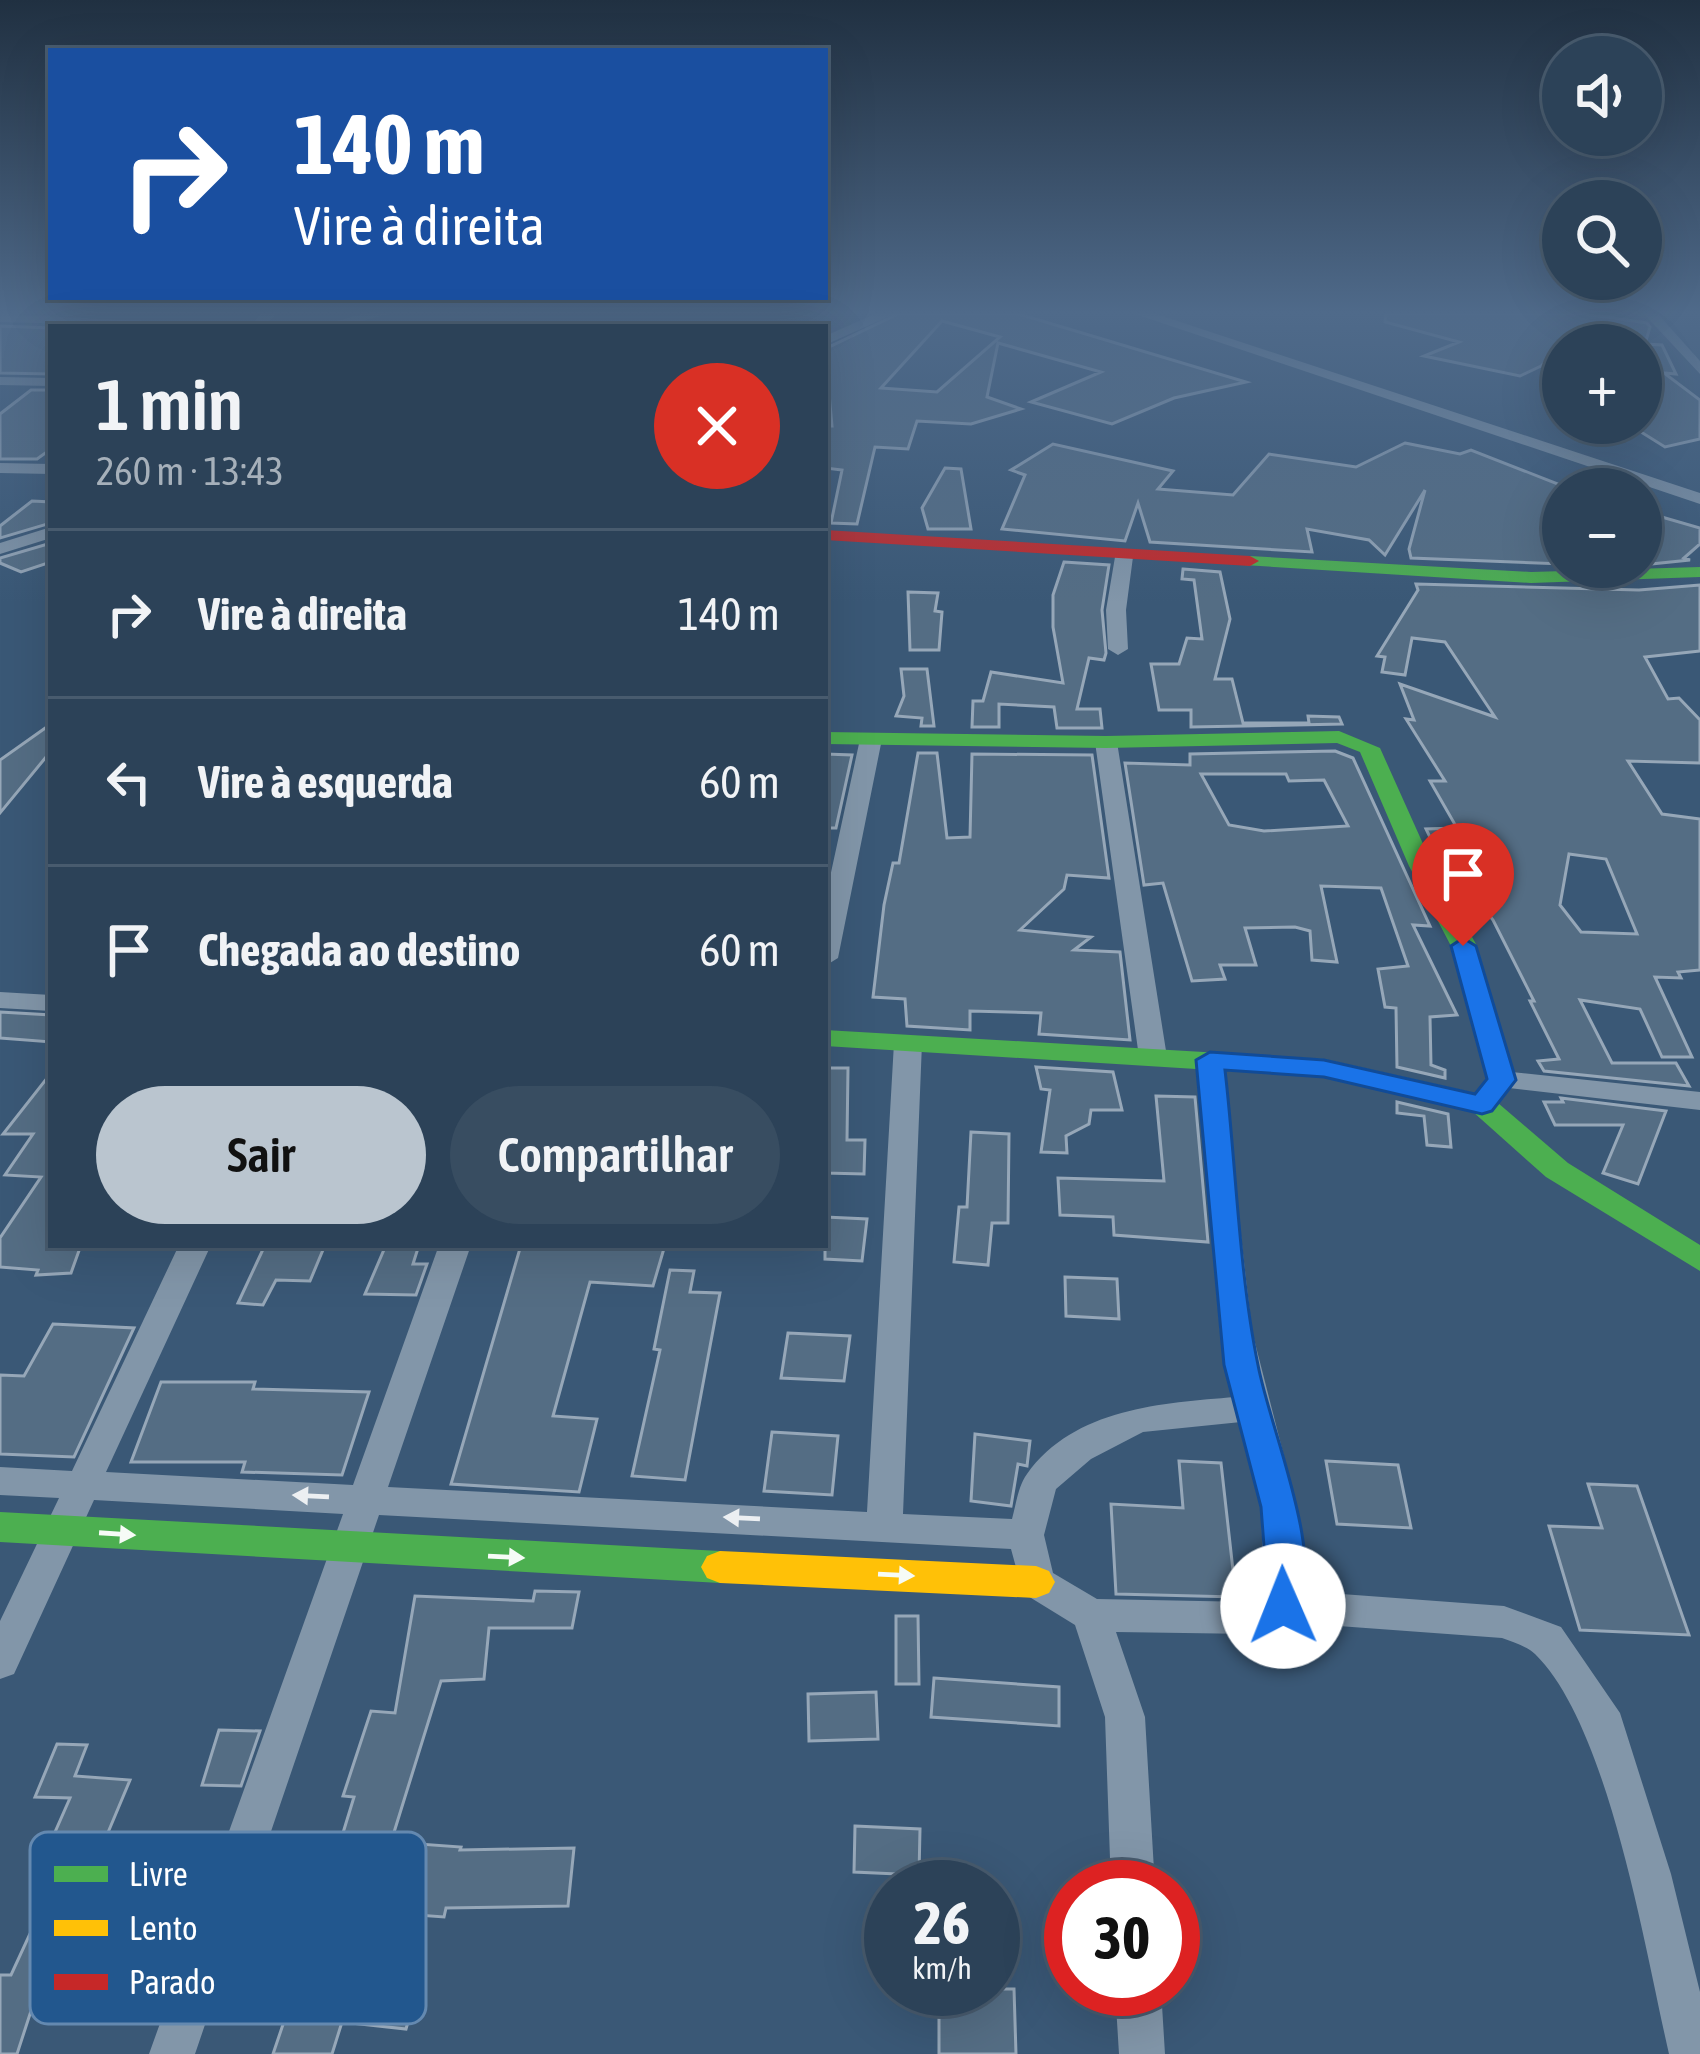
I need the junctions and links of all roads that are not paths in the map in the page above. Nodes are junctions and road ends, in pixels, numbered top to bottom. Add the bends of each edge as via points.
1 (1431, 410) edge
2 (0, 468) edge
3 (48, 469) edge
4 (1700, 499) edge
5 (48, 533) edge
6 (828, 536) edge
7 (0, 549) edge
8 (1124, 556) junction
9 (1700, 572) edge
10 (1118, 649) dead end
11 (828, 738) edge
12 (872, 739) junction
13 (1106, 742) junction
14 (828, 944) edge
15 (0, 1000) edge
16 (48, 1003) edge
17 (828, 1038) edge
18 (908, 1042) junction
19 (1153, 1057) junction
20 (1210, 1060) junction
21 (1502, 1080) junction
22 (1700, 1101) edge
23 (1482, 1105) junction
24 (194, 1248) edge
25 (454, 1248) edge
26 (1700, 1260) edge
27 (1253, 1408) junction
28 (0, 1481) edge
29 (80, 1483) junction
30 (364, 1500) junction
31 (884, 1525) junction
32 (0, 1527) edge
33 (60, 1530) junction
34 (1027, 1535) junction
35 (346, 1550) junction
36 (1036, 1582) junction
37 (1283, 1606) junction
38 (1091, 1616) junction
39 (0, 1662) edge
40 (249, 1832) edge
41 (1132, 1860) edge
42 (1140, 2016) edge
43 (182, 2024) edge
44 (172, 2054) edge
45 (1142, 2054) edge
46 (1692, 2054) edge

1 - 4 street
2 - 3 street
5 - 7 street
6 - 8 street
8 - 9 street via 1477,575
8 - 10 street
11 - 12 street
12 - 13 street
12 - 14 street
13 - 19 street
13 - 21 street via 1339,737 1369,748 1463,946
15 - 16 street
17 - 18 street
18 - 19 street
18 - 31 street
19 - 20 street
20 - 23 street via 1324,1068
20 - 27 street via 1236,1331
21 - 22 street
21 - 23 street
23 - 26 street via 1595,1194
24 - 29 street
25 - 30 street
27 - 34 street via 1137,1419 1079,1449 1040,1483
27 - 37 street via 1279,1507
28 - 29 street
30 -> 29 street
29 - 33 street
31 -> 30 street
30 - 35 street
31 - 34 street
32 - 33 street
33 -> 35 street
33 - 39 street
34 - 36 street
35 -> 36 street
35 - 40 street
36 - 38 street
37 - 38 street via 1252,1618
37 - 46 street via 1504,1622 1547,1639 1600,1714
38 - 41 street via 1125,1717
42 - 45 street
43 - 44 street

